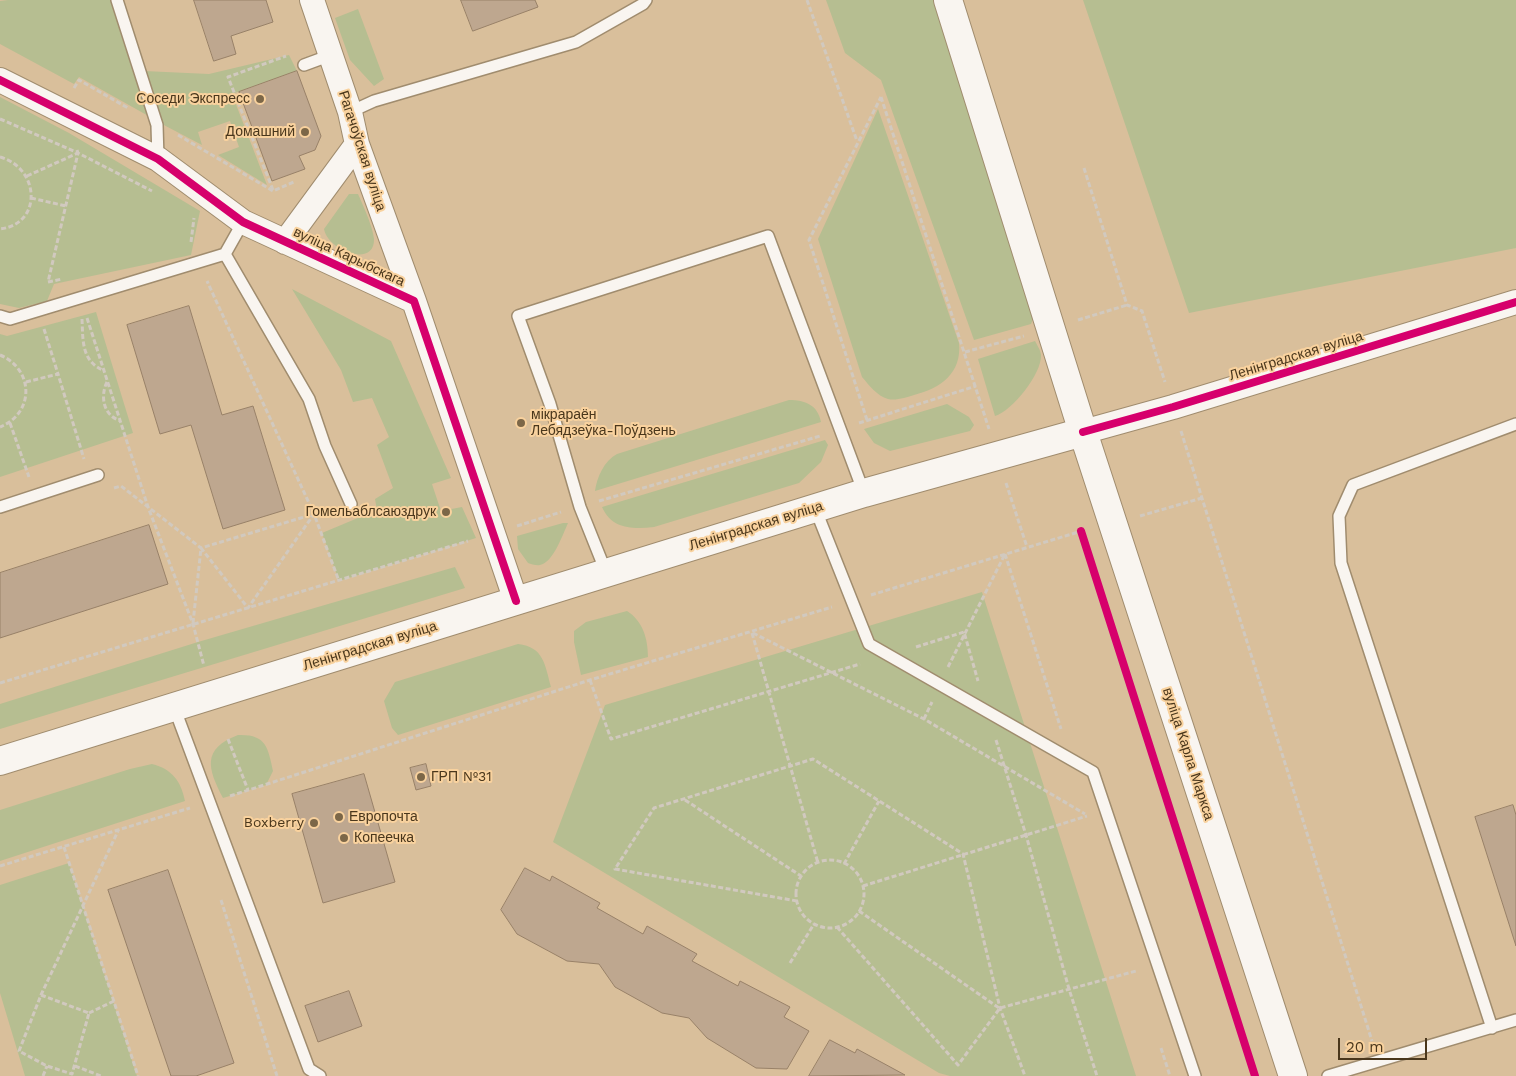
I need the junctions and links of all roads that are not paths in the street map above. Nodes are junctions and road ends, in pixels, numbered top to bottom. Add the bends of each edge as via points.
1 (117, 0) edge
2 (312, 0) edge
3 (646, 0) edge
4 (948, 0) edge
5 (331, 55) junction
6 (306, 64) road end
7 (0, 80) edge
8 (350, 112) junction
9 (357, 144) junction
10 (158, 159) junction
11 (243, 222) junction
12 (285, 242) junction
13 (225, 254) junction
14 (414, 301) junction
15 (1516, 302) edge
16 (0, 316) edge
17 (1516, 424) edge
18 (1083, 432) junction
19 (94, 476) road end
20 (864, 492) junction
21 (351, 504) dead end
22 (0, 508) edge
23 (815, 508) junction
24 (606, 572) junction
25 (516, 601) junction
26 (174, 707) junction
27 (0, 761) edge
28 (1516, 1020) edge
29 (1492, 1028) junction
30 (320, 1076) edge
31 (1195, 1076) edge
32 (1293, 1076) edge
33 (1328, 1076) edge

1 - 10 lane via 157,124
2 - 5 street, Рагачоўская вуліца
3 - 8 lane via 576,42 374,100
4 - 18 main road, вуліца Карла Маркса
5 - 6 lane
5 - 8 street, Рагачоўская вуліца
7 - 10 street, вуліца Карыбскага
8 - 9 street, Рагачоўская вуліца
9 - 12 street
9 - 14 street, Рагачоўская вуліца
10 - 11 street, вуліца Карыбскага
11 - 12 street, вуліца Карыбскага
11 - 13 lane
12 - 14 street, вуліца Карыбскага
13 - 16 lane via 10,319
13 - 21 lane via 310,399 325,446
14 - 25 street, вуліца Карыбскага
15 - 18 street, Ленінградская вуліца
17 - 29 lane via 1353,485 1339,516 1342,563
18 - 20 main road, Ленінградская вуліца
18 - 32 main road, вуліца Карла Маркса
19 - 22 lane
20 - 23 main road, Ленінградская вуліца
20 - 24 lane via 768,236 518,316 550,404 580,506
23 - 24 main road, Ленінградская вуліца
23 - 31 lane via 869,644 1093,772
24 - 25 main road, Ленінградская вуліца
25 - 26 main road, Ленінградская вуліца
26 - 27 main road, Ленінградская вуліца
26 - 30 lane via 309,1069
28 - 29 lane
29 - 33 lane

